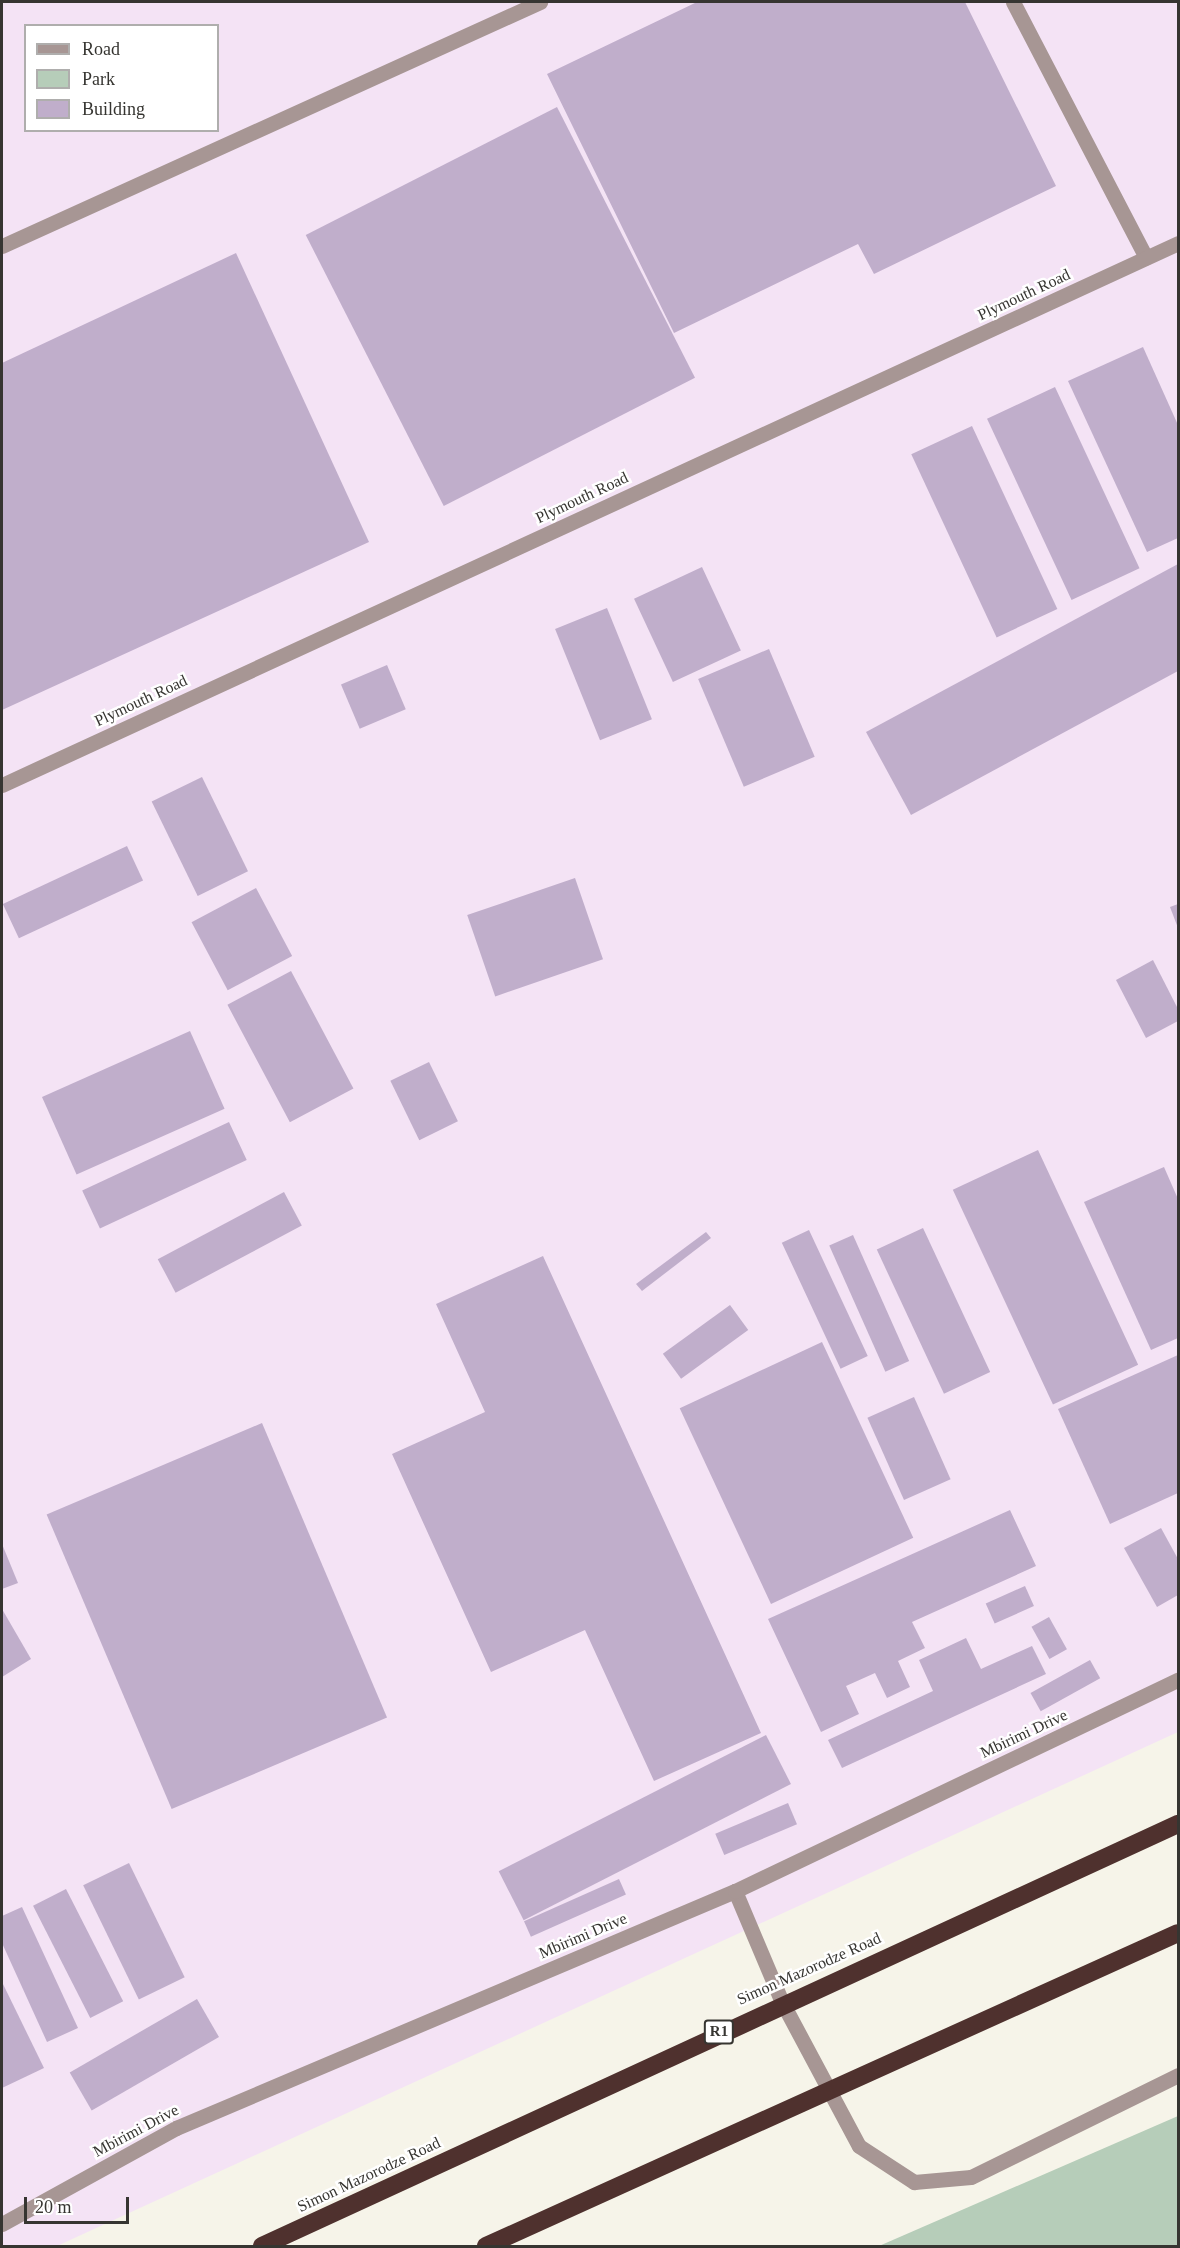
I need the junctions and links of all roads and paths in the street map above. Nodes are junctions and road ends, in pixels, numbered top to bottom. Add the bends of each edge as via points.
1 (540, 2) edge
2 (1013, 2) edge
3 (1179, 243) edge
4 (2, 246) edge
5 (1146, 258) junction
6 (2, 785) edge
7 (1179, 1680) edge
8 (1179, 1824) edge
9 (735, 1891) junction
10 (1179, 1933) edge
11 (782, 2002) junction
12 (1179, 2075) edge
13 (832, 2090) junction
14 (2, 2224) edge
15 (262, 2247) edge
16 (486, 2247) edge

1 - 4 street
2 - 5 street
3 - 5 street, Plymouth Road
5 - 6 street, Plymouth Road
7 - 9 street, Mbirimi Drive
8 - 11 highway, Simon Mazorodze Road / R1
9 - 11 street
9 - 14 street, Mbirimi Drive via 176,2128
10 - 13 highway
11 - 13 street
11 - 15 highway, Simon Mazorodze Road / R1
12 - 13 street via 971,2177 914,2182 859,2146
13 - 16 highway

